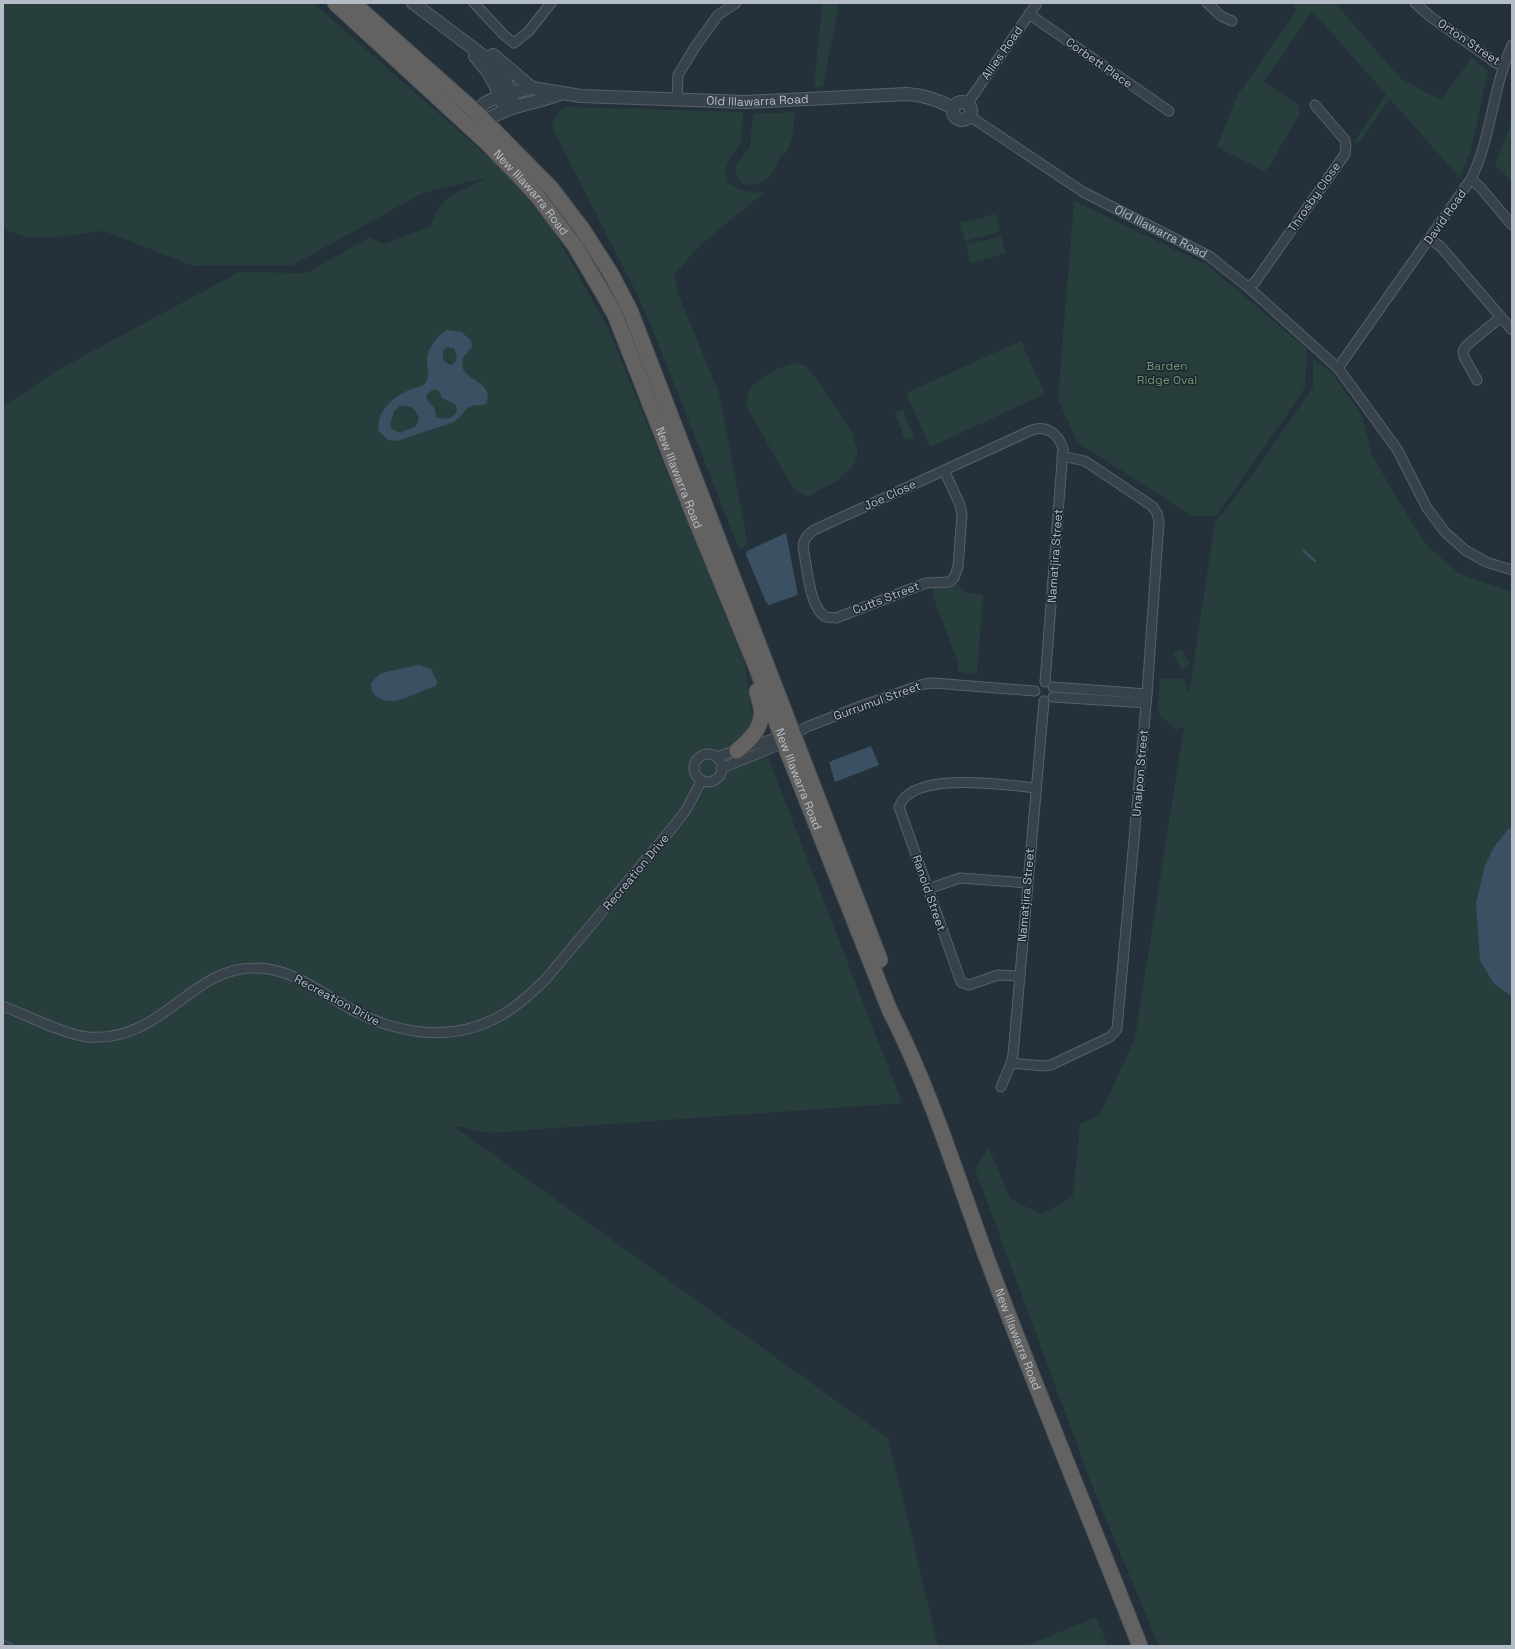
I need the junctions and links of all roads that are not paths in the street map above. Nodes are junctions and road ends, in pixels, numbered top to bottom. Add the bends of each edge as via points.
1 (335, 3) edge
2 (353, 3) edge
3 (413, 3) edge
4 (474, 3) edge
5 (551, 3) edge
6 (736, 3) edge
7 (1037, 3) edge
8 (1207, 3) edge
9 (1415, 3) edge
10 (1029, 14) junction
11 (1232, 21) dead end
12 (469, 44) junction
13 (1512, 46) edge
14 (1504, 66) junction
15 (532, 88) junction
16 (504, 94) junction
17 (560, 94) junction
18 (677, 100) junction
19 (967, 104) junction
20 (1315, 106) dead end
21 (510, 108) junction
22 (953, 108) junction
23 (1169, 112) dead end
24 (969, 117) junction
25 (475, 122) junction
26 (1471, 179) junction
27 (1512, 225) edge
28 (1430, 239) junction
29 (1248, 287) junction
30 (1501, 317) junction
31 (1512, 330) edge
32 (1338, 368) junction
33 (1477, 380) dead end
34 (1054, 433) joint
35 (1062, 456) junction
36 (944, 470) junction
37 (1512, 570) edge
38 (826, 618) joint
39 (757, 668) junction
40 (1049, 684) junction
41 (1035, 691) junction
42 (1147, 694) junction
43 (1048, 699) junction
44 (1146, 703) junction
45 (786, 738) junction
46 (737, 751) junction
47 (716, 757) junction
48 (722, 768) junction
49 (702, 780) junction
50 (1036, 788) junction
51 (1027, 883) junction
52 (928, 889) junction
53 (1020, 976) junction
54 (3, 1006) edge
55 (1011, 1063) junction
56 (1001, 1087) dead end
57 (1140, 1646) edge

1 - 25 highway, New Illawarra Road
2 - 25 highway, New Illawarra Road
3 - 12 street, Old Illawarra Road
4 - 5 street via 514,43 537,23
6 - 18 street via 718,15 695,47 678,76
7 - 10 street, Allies Road
8 - 11 street via 1221,16
9 - 14 street, Orton Street via 1431,17
10 - 19 street, Allies Road
10 - 23 street, Corbett Place
12 - 15 street, Old Illawarra Road via 490,52
12 - 16 street, Old Illawarra Road via 498,70
13 - 14 street, David Road
14 - 26 street, David Road via 1483,151
15 - 16 street, Old Illawarra Road
15 - 17 street, Old Illawarra Road
16 - 21 street, Old Illawarra Road
16 - 25 street, Old Illawarra Road via 485,104
17 - 18 street, Old Illawarra Road
17 - 21 street, Old Illawarra Road
18 - 22 street, Old Illawarra Road via 746,102 907,94 923,95
19 - 22 street via 959,102
19 - 24 street via 971,108
20 - 29 street, Throsby Close via 1345,140 1344,154 1255,282
21 - 25 street, Old Illawarra Road
22 - 24 street via 952,114 958,120
24 - 29 street, Old Illawarra Road via 1083,192 1209,256
25 - 39 highway, New Illawarra Road via 557,220 615,315
25 - 45 highway, New Illawarra Road via 552,188 610,272 630,310
26 - 27 street
26 - 28 street, David Road
28 - 30 street via 1441,247
28 - 32 street, David Road
29 - 32 street, Old Illawarra Road
30 - 31 street
30 - 33 street via 1463,351
32 - 37 street, Old Illawarra Road via 1397,449 1427,508 1445,532 1465,550 1486,562
34 - 35 street, Namatjira Street via 1061,443
34 - 36 street, Joe Close via 1043,428 1032,430
35 - 40 street, Namatjira Street
35 - 42 street, Unaipon Street via 1085,461 1152,506 1157,513 1159,522
36 - 38 street, Joe Close via 814,530 806,537 803,547 814,600 818,611
36 - 38 street, Cutts Street via 962,514 958,567 954,578 949,582 926,583 836,618
39 - 45 highway, New Illawarra Road
39 - 46 highway via 760,724 751,739
40 - 41 street via 1040,683
40 - 42 street
40 - 43 street via 1054,692
41 - 43 street via 1037,696
41 - 45 street, Gurrumul Street via 924,684 808,726
42 - 44 street, Unaipon Street
43 - 44 street
43 - 50 street, Namatjira Street
44 - 55 street, Unaipon Street via 1116,1029 1110,1037 1051,1065
45 - 46 street
45 - 48 street
45 - 57 highway, New Illawarra Road via 872,933 897,1009 901,1032 945,1139 986,1256
46 - 47 street
47 - 48 street
47 - 49 street via 704,754 695,762 696,774
48 - 49 street via 719,776 713,780
49 - 54 street, Recreation Drive via 686,810 673,827 545,980 526,999 500,1017 474,1026 424,1032 390,1027 374,1022 289,974 275,969 255,968 238,969 222,974 149,1024 119,1035 87,1037
50 - 51 street, Namatjira Street
50 - 52 street, Ranold Street via 954,782 929,786 902,800 900,811
51 - 52 street via 960,878
51 - 53 street, Namatjira Street
52 - 53 street, Ranold Street via 958,978 965,984 972,985 998,975
53 - 55 street, Namatjira Street
55 - 56 street, Namatjira Street

